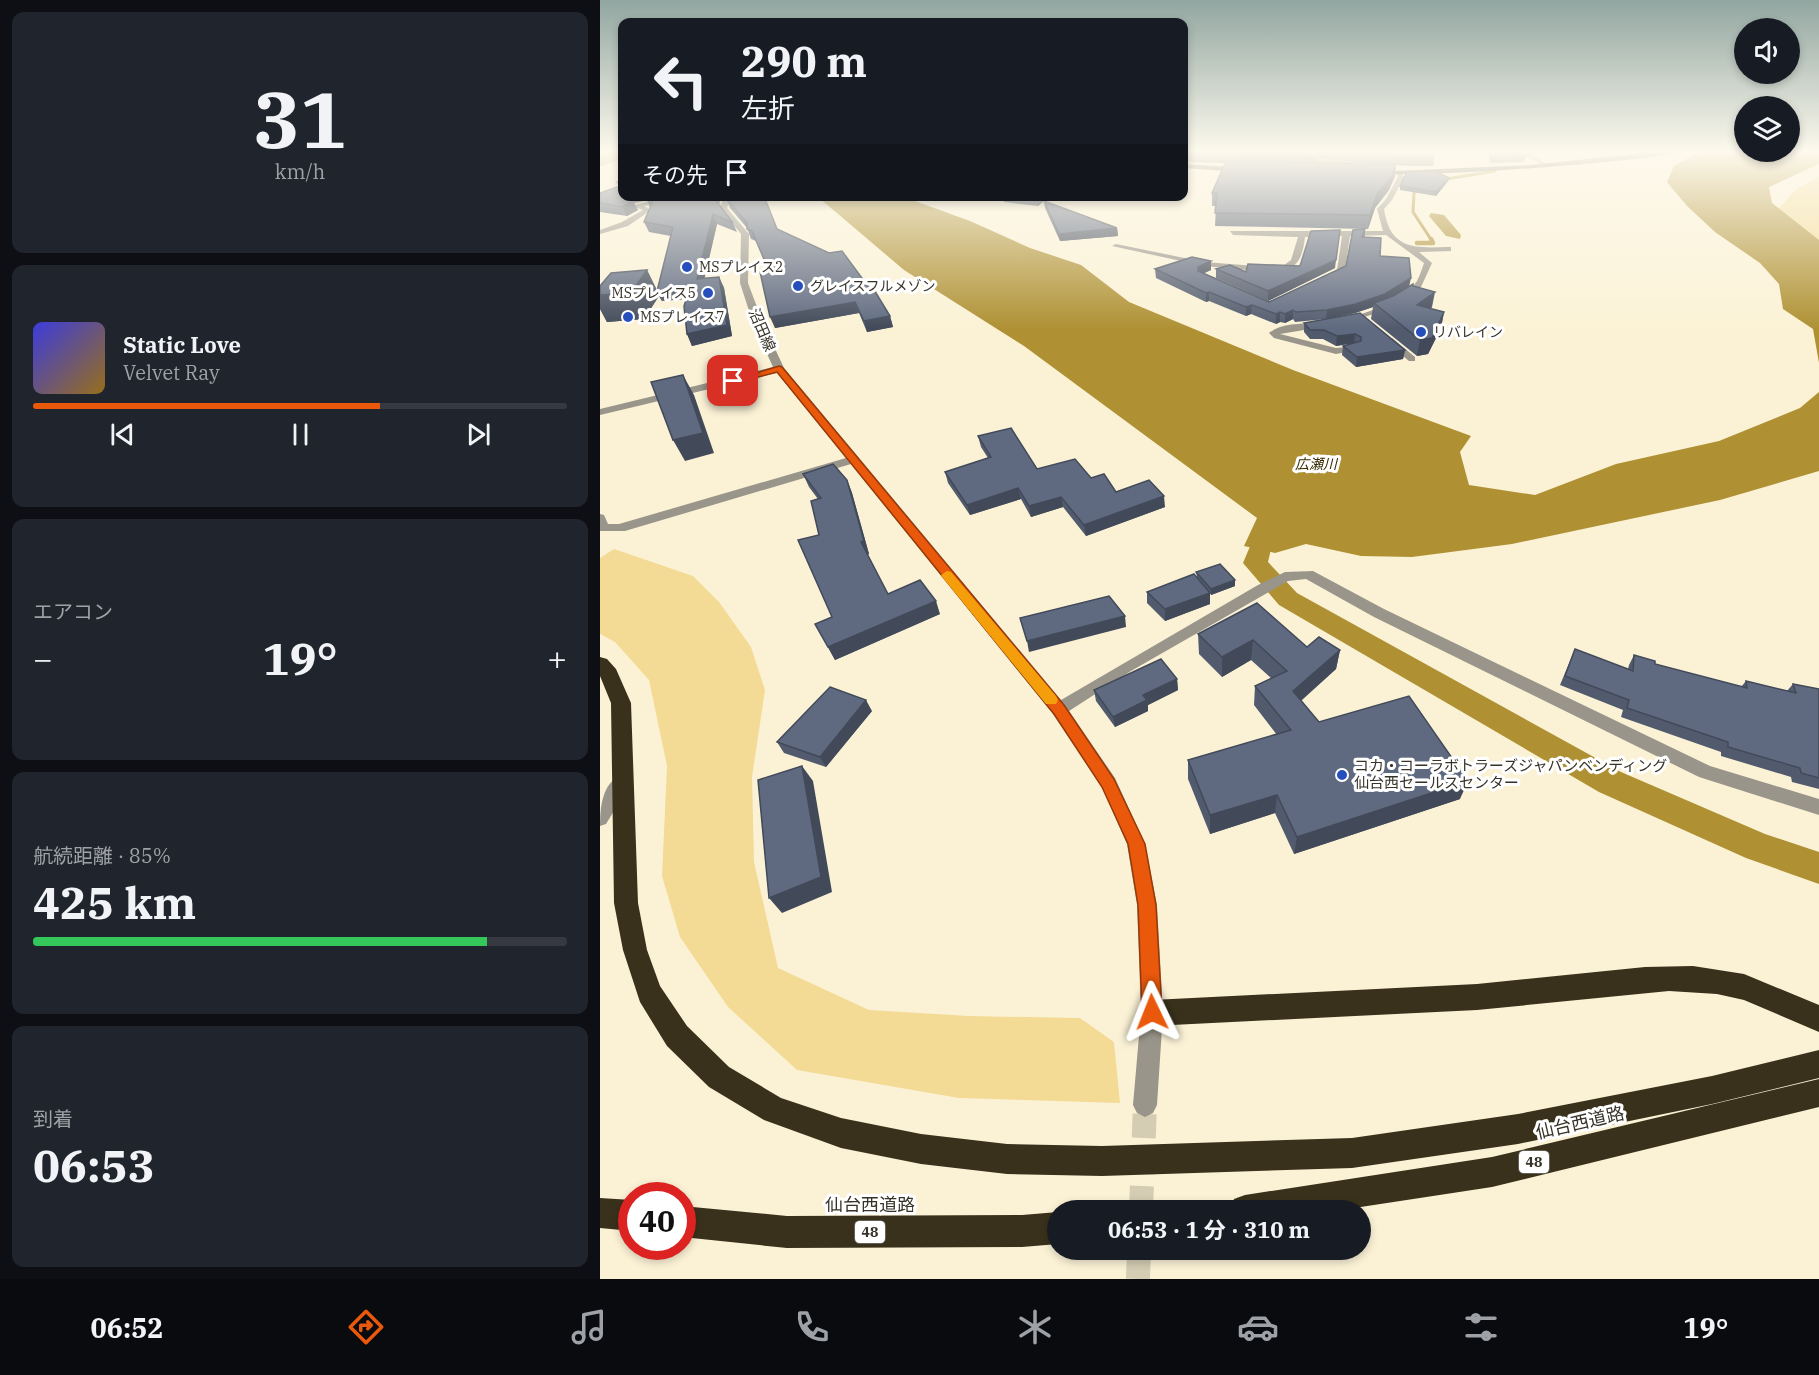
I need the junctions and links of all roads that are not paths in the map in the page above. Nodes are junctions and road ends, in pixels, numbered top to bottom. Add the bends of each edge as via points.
1 (647, 210) edge
2 (724, 210) edge
3 (1380, 210) edge
4 (600, 232) edge
5 (1233, 233) edge
6 (1386, 233) junction
7 (1302, 235) junction
8 (1346, 235) junction
9 (1116, 246) dead end
10 (1448, 249) dead end
11 (1412, 250) junction
12 (1230, 267) junction
13 (1212, 275) edge
14 (1320, 281) edge
15 (1361, 316) junction
16 (1370, 324) edge
17 (1378, 331) edge
18 (1354, 348) edge
19 (1412, 358) dead end
20 (779, 369) junction
21 (600, 412) edge
22 (853, 460) junction
23 (600, 518) edge
24 (600, 664) edge
25 (1059, 710) junction
26 (622, 783) junction
27 (1819, 807) edge
28 (600, 818) edge
29 (1152, 1012) junction
30 (1819, 1018) edge
31 (1819, 1064) edge
32 (1819, 1093) edge
33 (1145, 1106) tunnel mouth
34 (1310, 1200) edge
35 (600, 1213) edge
36 (618, 1215) edge
37 (696, 1222) edge
38 (1047, 1229) edge

1 - 4 street via 625,224
2 - 20 street, 沼田線 via 745,234 744,284
3 - 6 street
5 - 7 street
6 - 8 street
6 - 11 street
7 - 8 street
7 - 12 street via 1297,262 1291,268 1281,272
8 - 14 street via 1341,271
9 - 12 street
10 - 11 street
11 - 15 street via 1428,263 1420,284 1386,308
12 - 13 street
15 - 16 street
15 - 18 street via 1322,325 1284,327 1275,333 1336,351
17 - 19 street
20 - 21 street
20 - 22 street, 沼田線
22 - 23 street via 620,528 602,528
22 - 25 street, 沼田線
24 - 26 highway via 609,674 621,702
25 - 27 street via 1263,588 1286,576 1308,574 1379,613 1705,772
25 - 29 street, 沼田線 via 1109,783 1136,844 1147,905
26 - 28 street
26 - 31 highway via 626,903 649,993 677,1036 719,1077 774,1110 841,1133 921,1149 1007,1159 1102,1161 1352,1153 1518,1129
29 - 30 highway via 1431,1001 1552,992 1671,977 1719,981 1763,993
29 - 33 street, 沼田線
32 - 34 highway, 仙台西道路 / 48 via 1491,1172
35 - 36 highway
37 - 38 highway, 仙台西道路 / 48 via 787,1232

